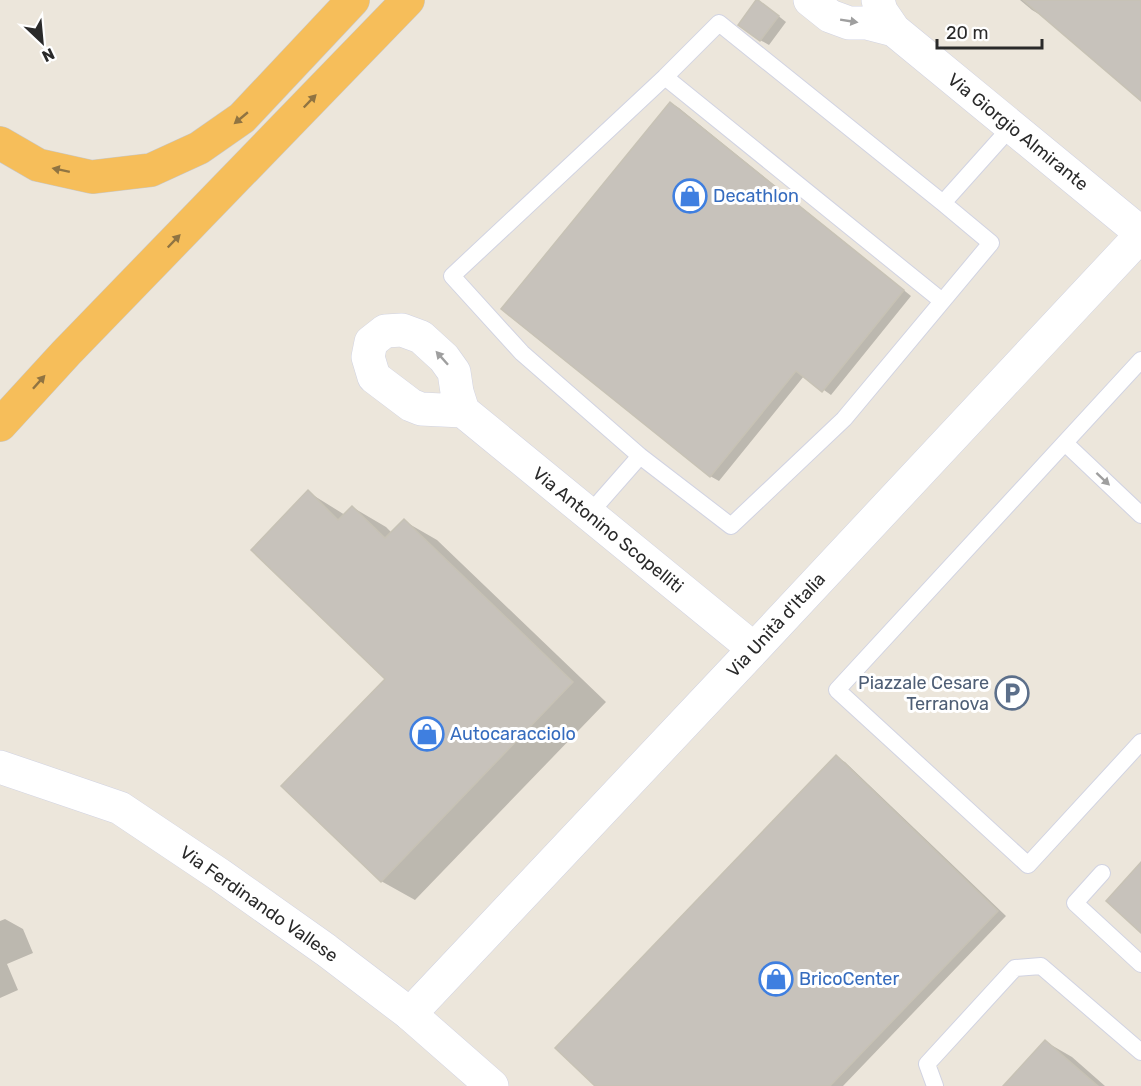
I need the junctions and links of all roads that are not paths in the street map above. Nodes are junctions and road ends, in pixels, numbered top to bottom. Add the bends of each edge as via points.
1 (353, 0) edge
2 (408, 0) edge
3 (810, 0) edge
4 (878, 0) edge
5 (894, 30) junction
6 (665, 77) junction
7 (1011, 127) junction
8 (0, 143) edge
9 (943, 203) junction
10 (1141, 234) edge
11 (942, 301) junction
12 (1141, 360) edge
13 (463, 411) dead end
14 (0, 425) edge
15 (1065, 443) junction
16 (640, 456) junction
17 (589, 514) junction
18 (1141, 515) edge
19 (754, 649) junction
20 (1141, 742) edge
21 (0, 767) edge
22 (1102, 873) dead end
23 (1141, 964) edge
24 (410, 1014) junction
25 (1141, 1052) edge
26 (492, 1086) edge
27 (935, 1086) edge

1 -> 8 highway via 242,118 199,148 151,170 92,177 38,165
14 -> 2 highway
3 -> 5 street, Via Giorgio Almirante via 830,16 849,23
4 - 5 street, Via Giorgio Almirante
5 - 7 street, Via Giorgio Almirante
6 - 9 lane via 719,23
6 - 11 lane
6 - 16 lane via 452,276 522,353
7 - 9 lane
7 - 10 street, Via Giorgio Almirante
9 - 11 lane via 990,243
10 - 19 street, Via Unità d'Italia
11 - 16 lane via 844,419 731,526
12 - 15 lane
13 - 17 street, Via Antonino Scopelliti
15 -> 18 lane
15 - 20 lane via 837,690 1028,865
16 - 17 lane
17 - 19 street, Via Antonino Scopelliti
19 - 24 street, Via Unità d'Italia
21 - 24 street, Via Ferdinando Vallese via 120,808 316,943
22 - 23 lane via 1075,903
24 - 26 street, Via Ferdinando Vallese
25 - 27 lane via 1041,966 1015,968 927,1064

